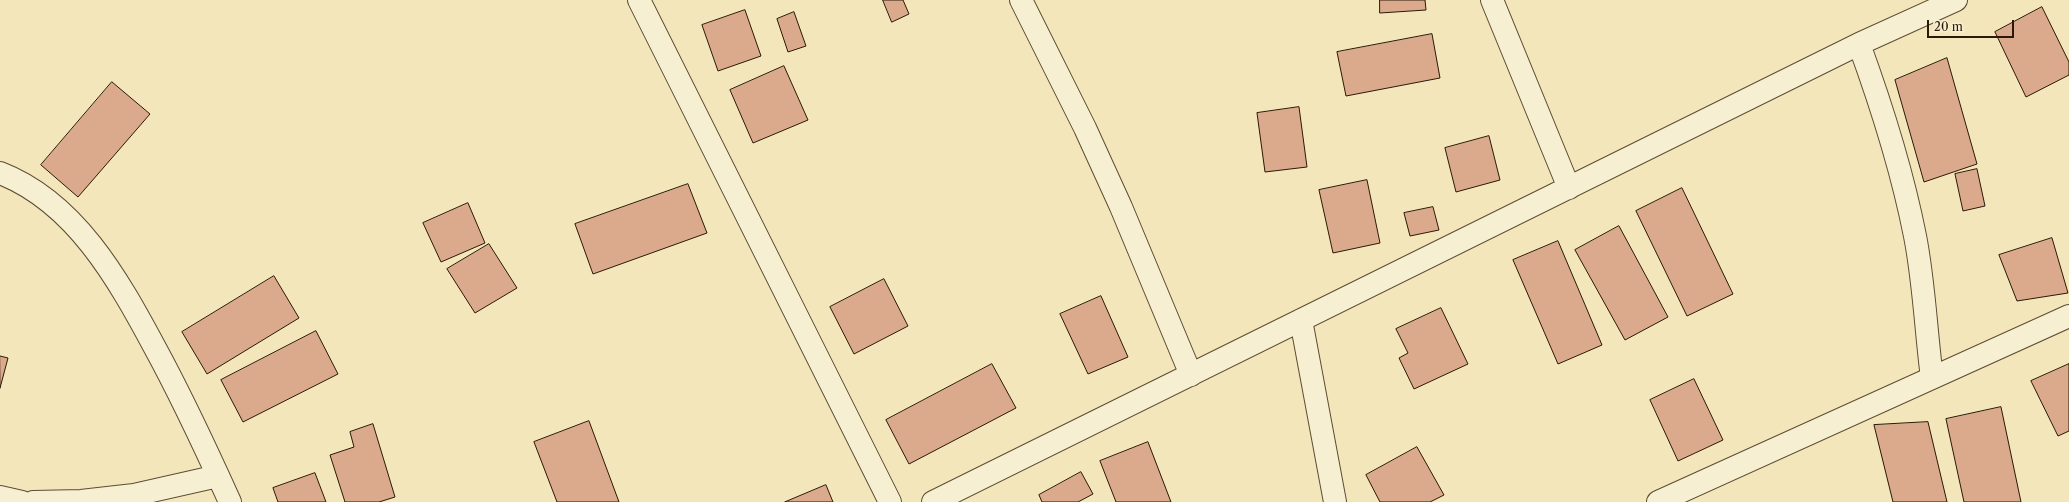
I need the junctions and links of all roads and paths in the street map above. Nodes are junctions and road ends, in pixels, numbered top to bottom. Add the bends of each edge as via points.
1 (639, 0) edge
2 (1022, 0) edge
3 (1492, 0) edge
4 (1956, 0) edge
5 (1859, 44) junction
6 (0, 173) edge
7 (1569, 188) junction
8 (2069, 316) edge
9 (1301, 320) junction
10 (1191, 375) junction
11 (1932, 378) junction
12 (218, 476) junction
13 (0, 496) edge
14 (22, 502) edge
15 (33, 502) edge
16 (230, 502) edge
17 (890, 502) edge
18 (933, 502) edge
19 (1336, 502) edge
20 (1658, 502) edge

1 - 17 street
2 - 10 street via 1118,200
3 - 7 street
4 - 5 street
5 - 7 street
5 - 11 street via 1886,119 1916,238
6 - 12 street via 13,178 49,202 87,239 127,295 183,400
7 - 9 street
8 - 11 street
9 - 10 street
9 - 19 street
10 - 18 street
11 - 20 street
12 - 15 street via 134,494 81,501
12 - 16 street
13 - 14 street

